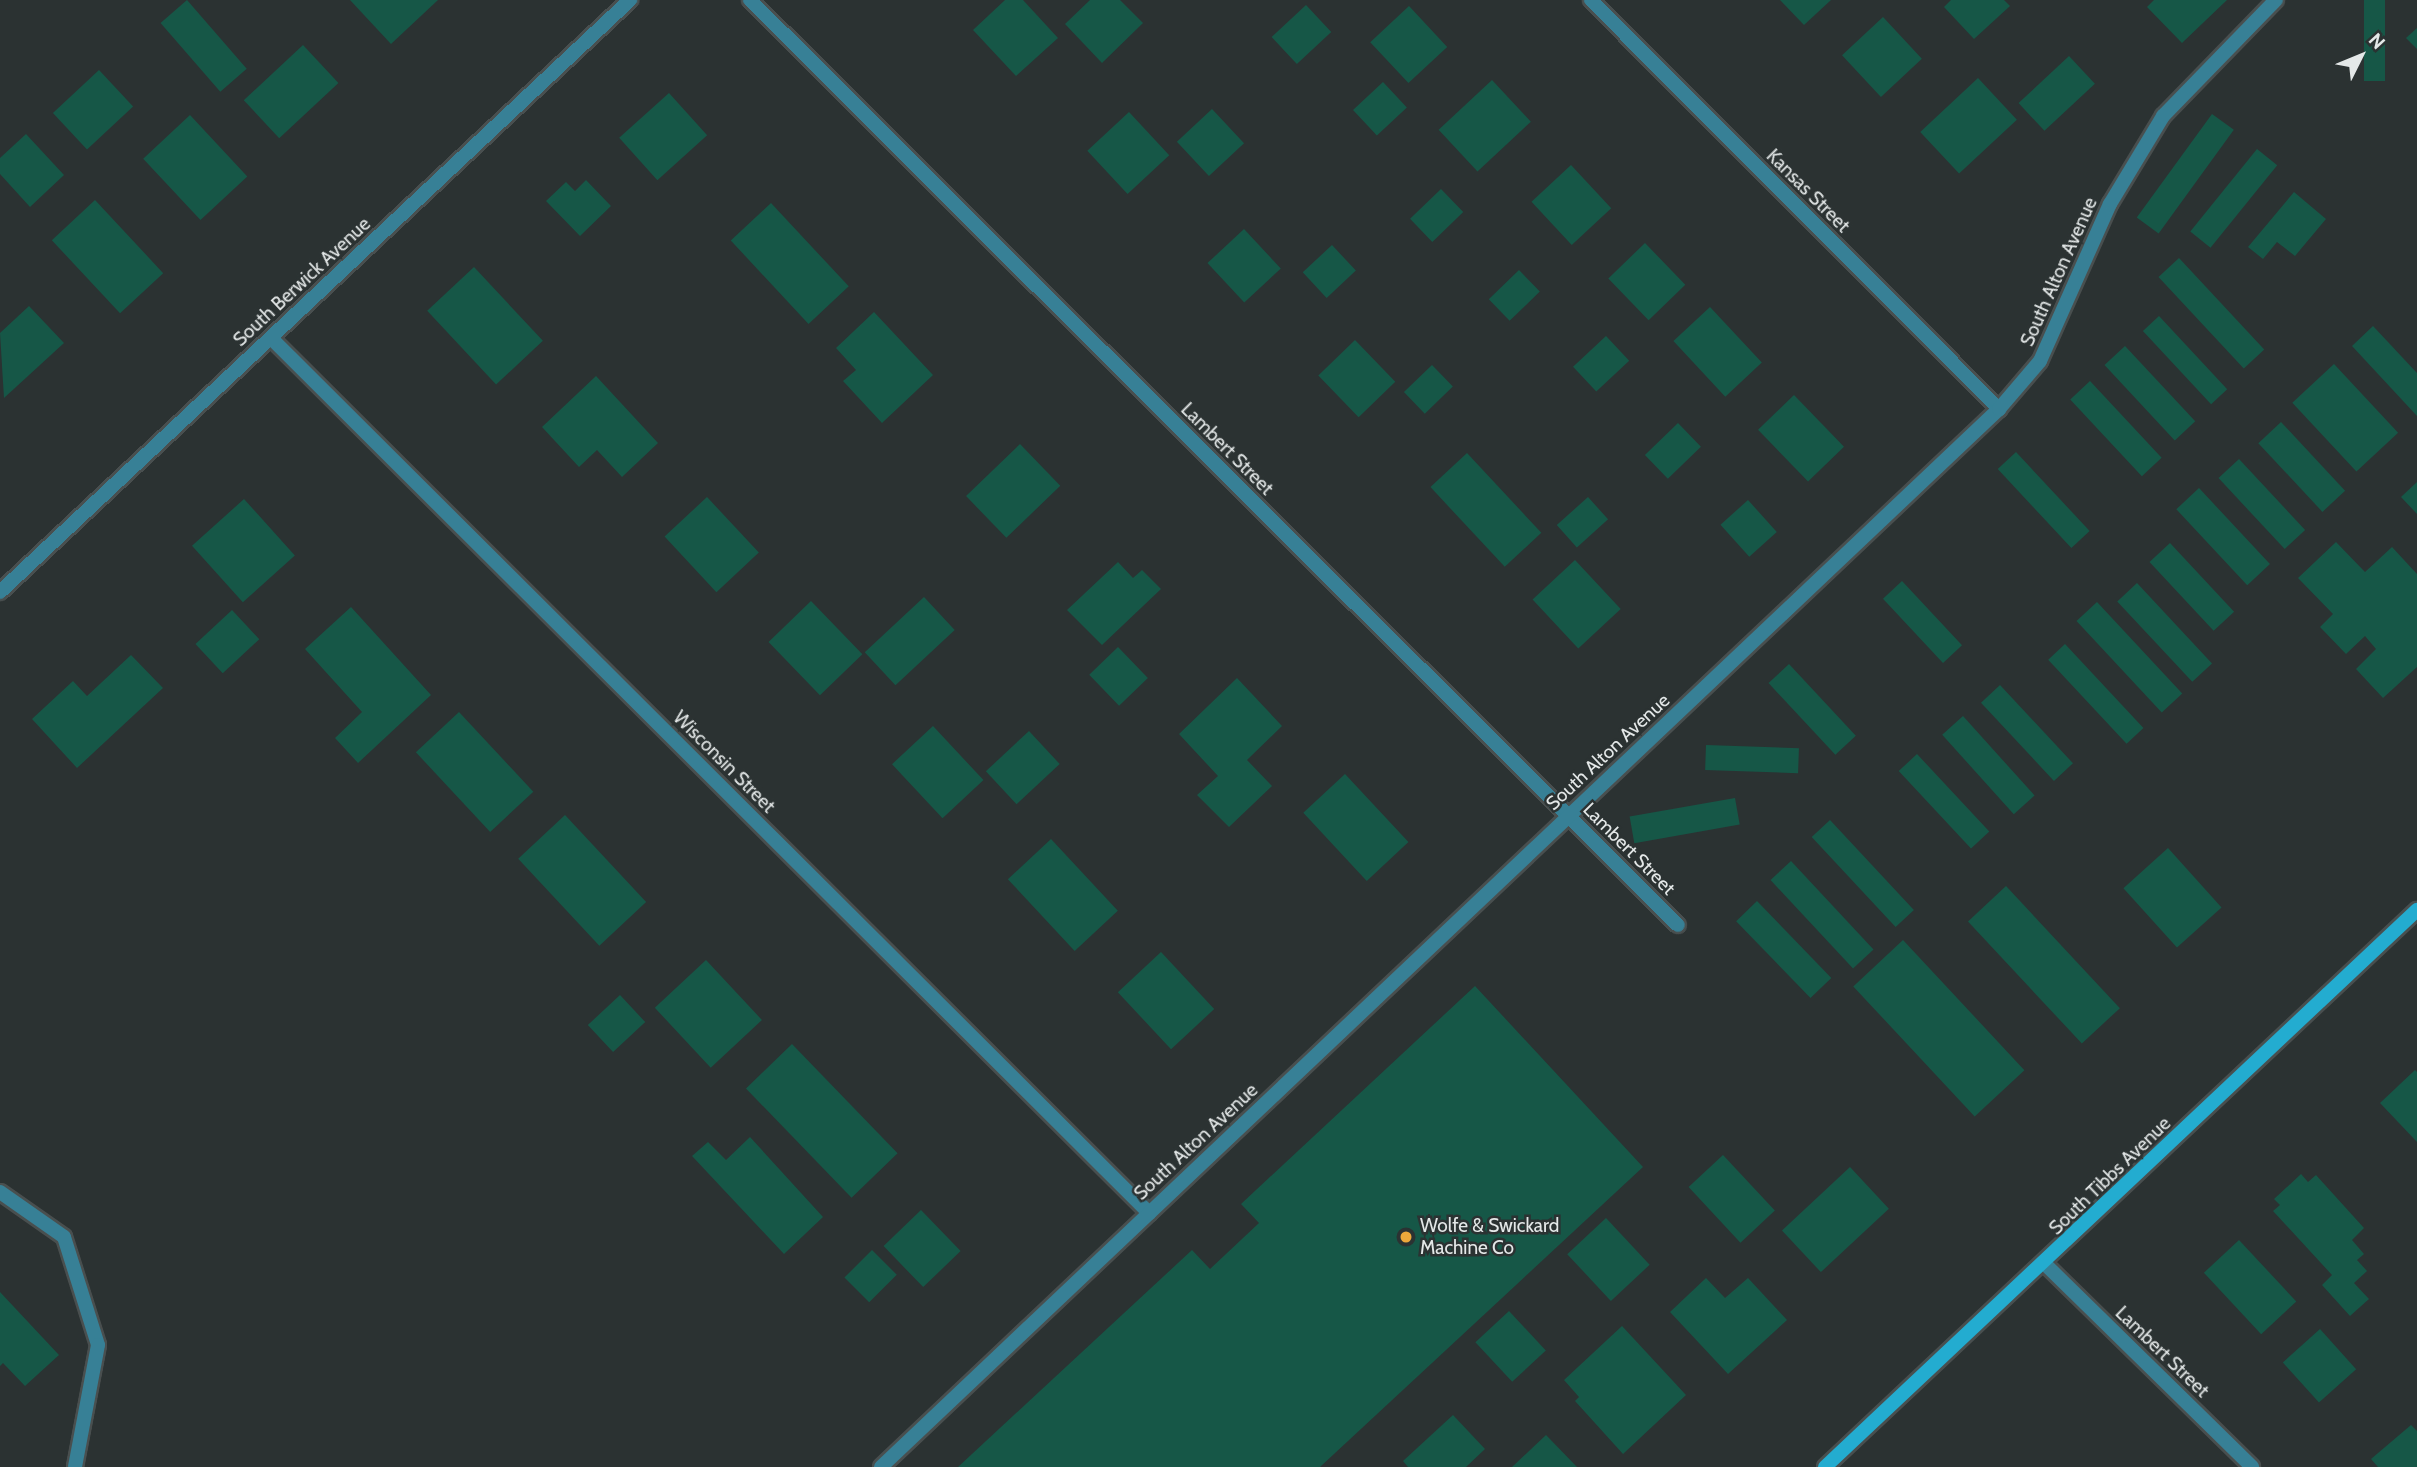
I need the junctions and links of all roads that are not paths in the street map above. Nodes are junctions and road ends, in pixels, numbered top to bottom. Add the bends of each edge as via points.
1 (630, 0) edge
2 (750, 0) edge
3 (1591, 0) edge
4 (2276, 0) edge
5 (271, 338) junction
6 (1999, 409) junction
7 (0, 592) edge
8 (1568, 817) junction
9 (2417, 910) edge
10 (1678, 925) dead end
11 (0, 1192) edge
12 (1149, 1213) junction
13 (2045, 1264) junction
14 (75, 1467) edge
15 (881, 1467) edge
16 (1825, 1467) edge
17 (2252, 1467) edge

1 - 5 street, South Berwick Avenue
2 - 8 street, Lambert Street
3 - 6 street, Kansas Street
4 - 6 street, South Alton Avenue via 2163,116 2110,204 2040,361
5 - 7 street, South Berwick Avenue
5 - 12 street, Wisconsin Street
6 - 8 street, South Alton Avenue
8 - 10 street, Lambert Street
8 - 12 street, South Alton Avenue
9 - 13 main road, South Tibbs Avenue
11 - 14 street via 64,1237 98,1345
12 - 15 street, South Alton Avenue
13 - 16 main road, South Tibbs Avenue
13 - 17 street, Lambert Street

